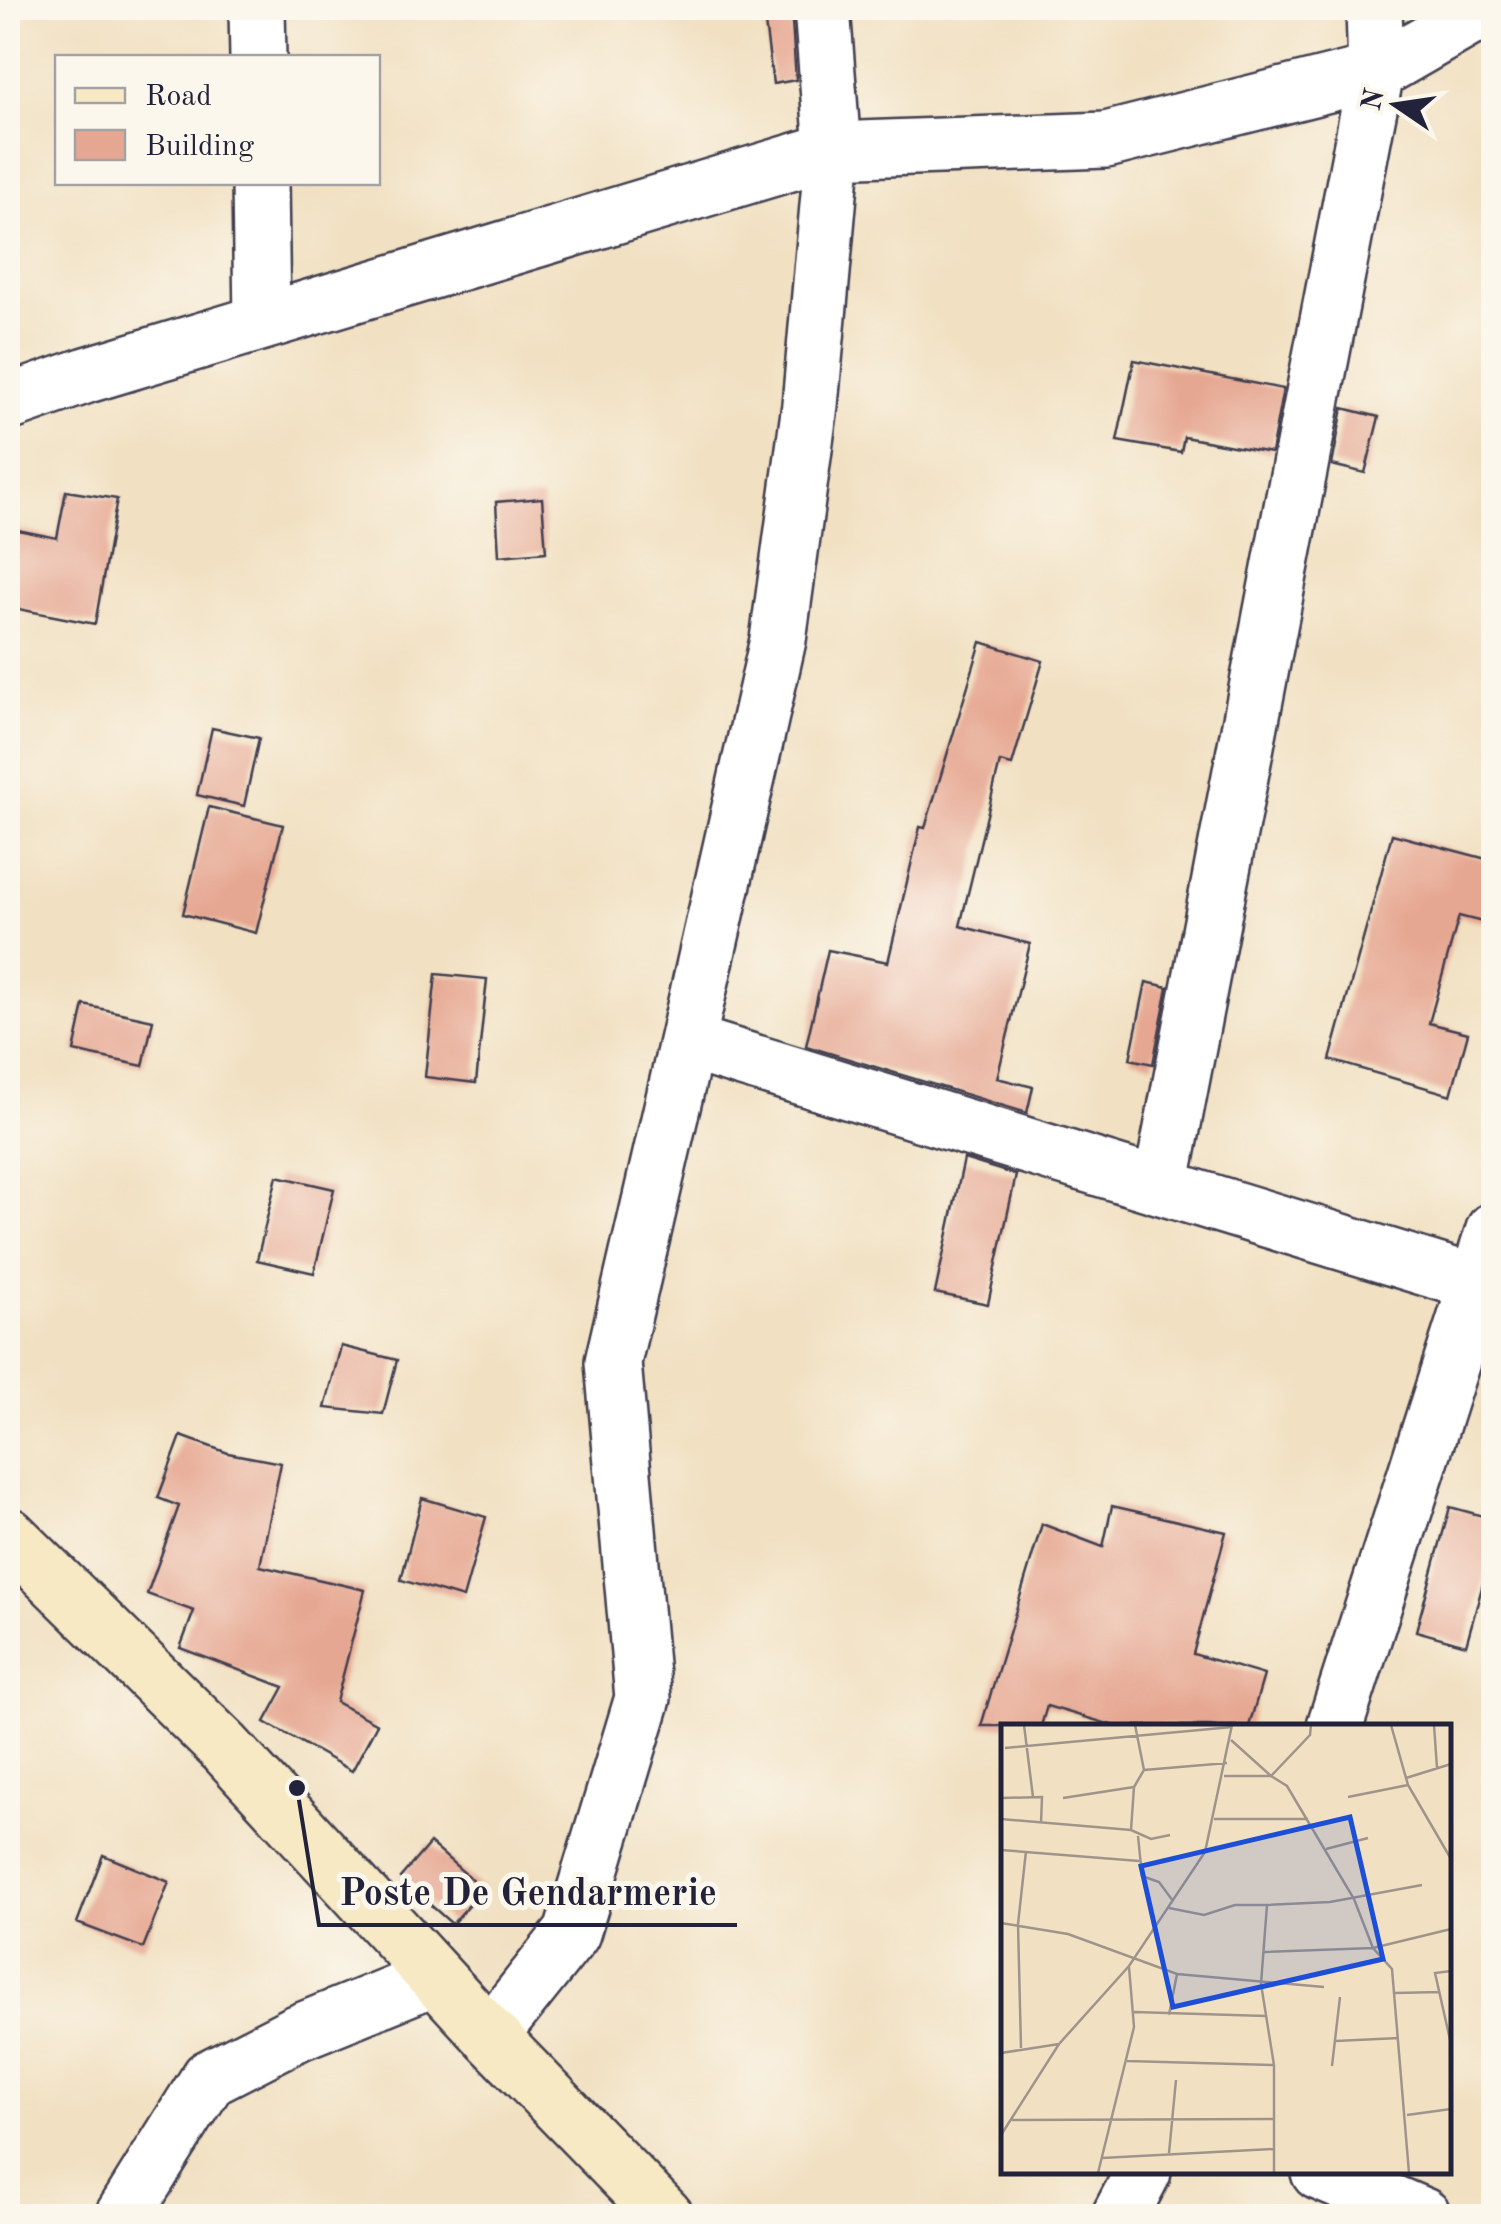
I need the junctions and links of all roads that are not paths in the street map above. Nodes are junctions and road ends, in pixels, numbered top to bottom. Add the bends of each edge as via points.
1 (258, 8) edge
2 (822, 8) edge
3 (1374, 8) edge
4 (1487, 8) edge
5 (258, 55) edge
6 (1376, 72) junction
7 (833, 150) junction
8 (260, 185) edge
9 (262, 322) junction
10 (8, 404) edge
11 (687, 1042) junction
12 (1161, 1186) junction
13 (1494, 1230) edge
14 (1486, 1285) edge
15 (8, 1534) edge
16 (1335, 1724) edge
17 (435, 1976) junction
18 (490, 2036) junction
19 (1142, 2174) edge
20 (1325, 2174) edge
21 (122, 2216) edge
22 (664, 2216) edge
23 (1120, 2216) edge
24 (1423, 2216) edge

1 - 5 street
2 - 7 street
3 - 6 street
4 - 6 street
6 - 7 street via 1106,140
6 - 12 street
7 - 9 street
7 - 11 street via 810,405 778,640
8 - 9 street
9 - 10 street
11 - 12 street
11 - 18 street via 613,1362 643,1698 572,1934
12 - 14 street
13 - 14 street
14 - 16 street
15 - 17 street via 225,1748
17 - 18 street
17 - 21 street via 209,2078
18 - 22 street
19 - 23 street
20 - 24 street

